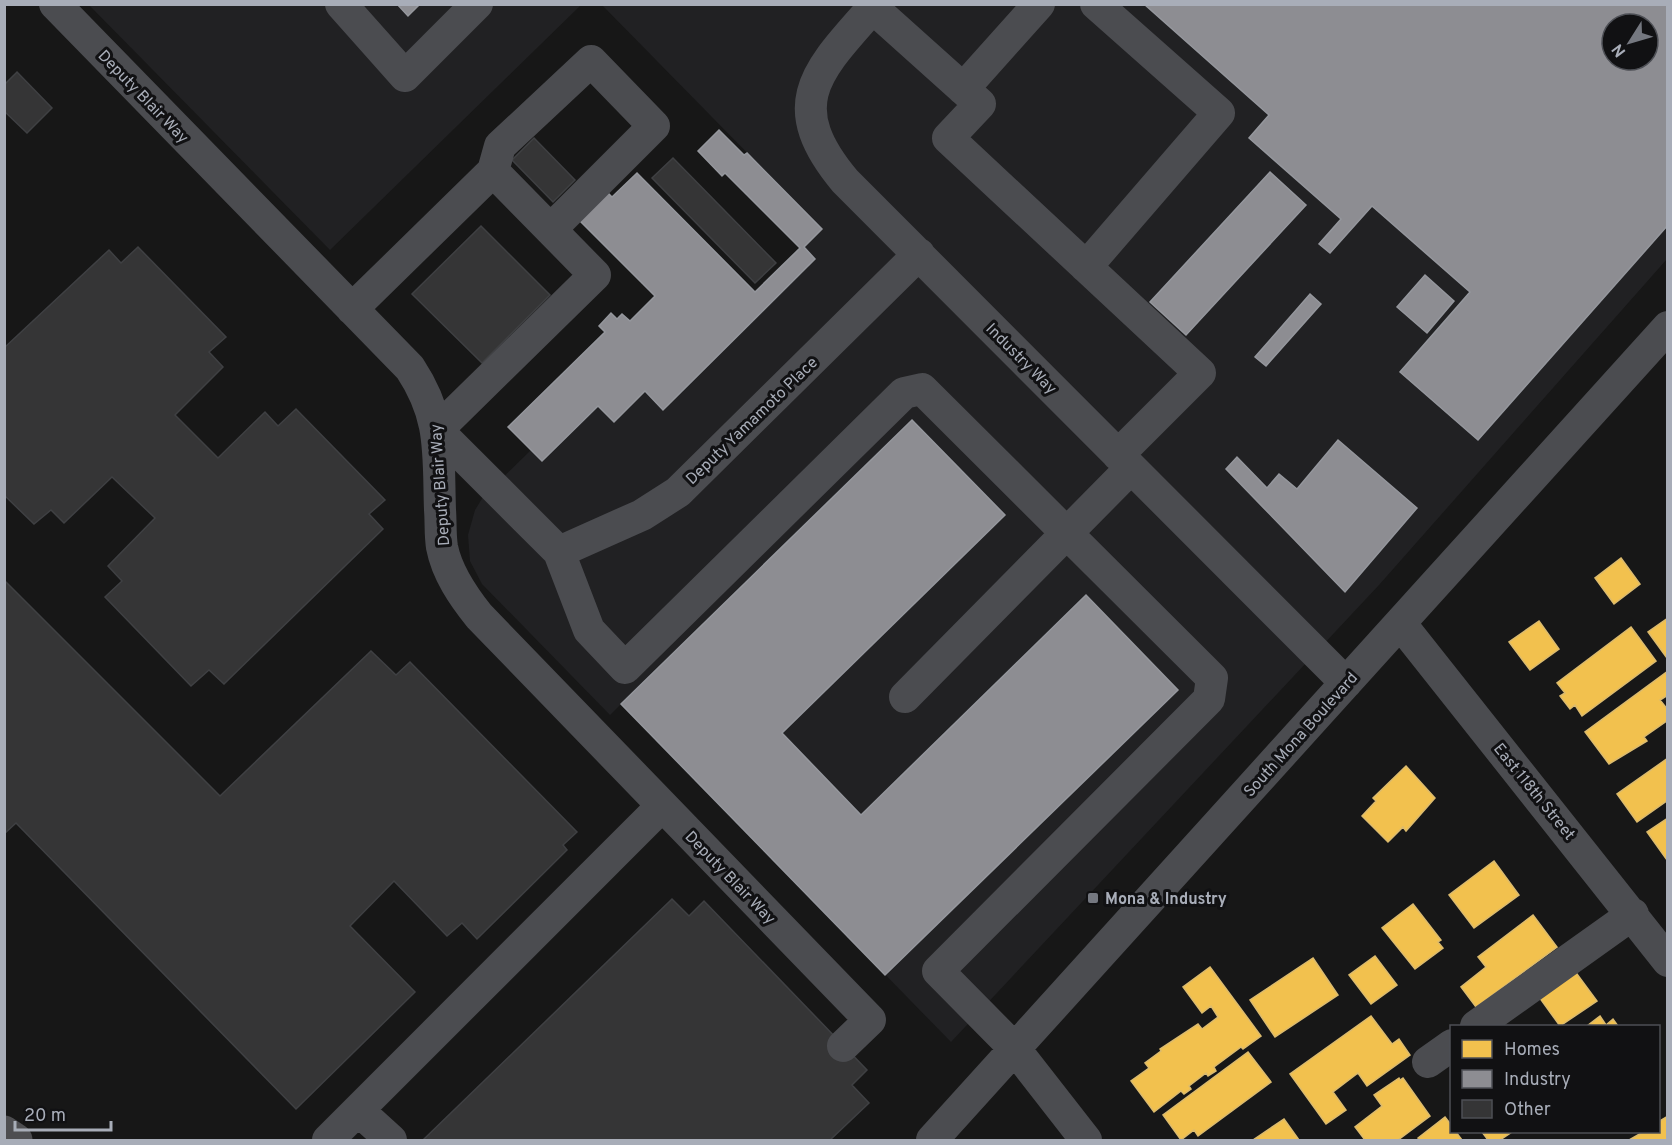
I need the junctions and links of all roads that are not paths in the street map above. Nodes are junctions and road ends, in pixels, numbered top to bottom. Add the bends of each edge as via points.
1 (54, 4) edge
2 (341, 4) edge
3 (477, 4) edge
4 (1039, 4) edge
5 (1096, 4) edge
6 (874, 6) edge
7 (963, 89) junction
8 (493, 171) junction
9 (551, 229) junction
10 (919, 255) junction
11 (1086, 267) junction
12 (352, 309) junction
13 (1668, 327) edge
14 (437, 429) junction
15 (1125, 462) junction
16 (1067, 534) junction
17 (559, 552) junction
18 (1400, 623) junction
19 (1346, 682) junction
20 (905, 697) dead end
21 (662, 806) junction
22 (1633, 914) junction
23 (1668, 961) edge
24 (1477, 1025) edge
25 (843, 1046) dead end
26 (1015, 1049) junction
27 (358, 1110) junction
28 (4, 1132) edge
29 (16, 1140) edge
30 (328, 1140) edge
31 (391, 1140) edge
32 (932, 1140) edge
33 (1086, 1140) edge

1 - 12 street, Deputy Blair Way
2 - 3 street via 405,76
4 - 7 street
5 - 11 street via 1219,113
6 - 7 street
6 - 10 street, Industry Way via 836,51 810,93 815,138 845,181
7 - 11 street via 980,104 948,138
8 - 9 street
8 - 9 street via 500,146 591,61 654,126
8 - 12 street
9 - 14 street via 595,275
10 - 15 street, Industry Way
10 - 17 street, Deputy Yamamoto Place via 678,492 642,515
11 - 15 street via 1200,374
12 - 14 street, Deputy Blair Way via 410,368 431,406
13 - 18 street, South Mona Boulevard
14 - 17 street
14 - 21 street, Deputy Blair Way via 442,547 463,596
15 - 16 street
15 - 19 street, Industry Way
16 - 17 street via 921,390 903,393 625,668 589,630
16 - 20 street
16 - 26 street via 1212,678 1209,699 938,971
18 - 19 street, South Mona Boulevard
18 - 22 street, East 118th Street
19 - 26 street, South Mona Boulevard
21 - 25 street, Deputy Blair Way via 870,1020
21 - 27 street
22 - 23 street, East 118th Street
22 - 24 street
26 - 32 street, South Mona Boulevard
26 - 33 street
27 - 30 street
27 - 31 street
28 - 29 highway

